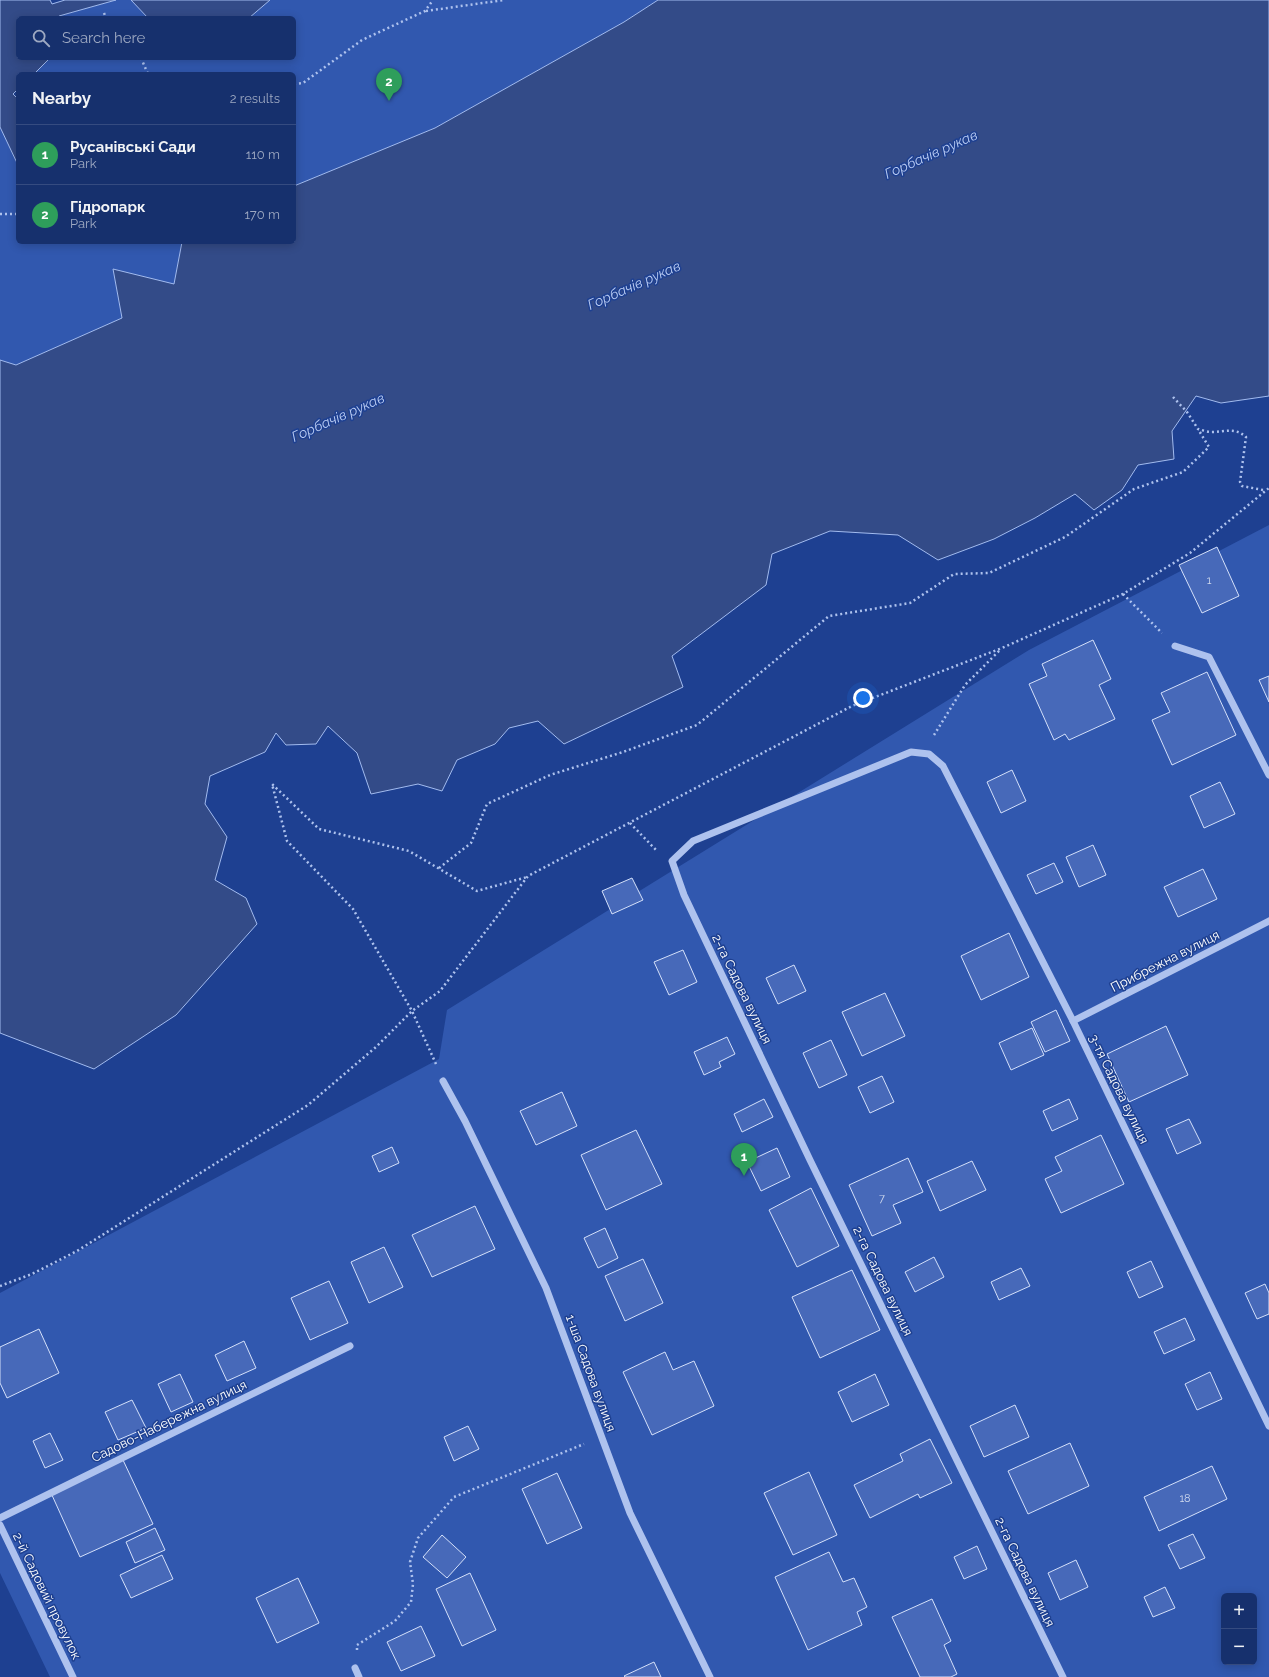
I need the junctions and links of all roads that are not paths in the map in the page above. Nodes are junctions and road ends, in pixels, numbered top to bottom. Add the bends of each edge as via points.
1 (1175, 646) road end
2 (1269, 775) edge
3 (672, 861) joint
4 (1269, 921) edge
5 (1073, 1021) junction
6 (443, 1081) road end
7 (350, 1346) dead end
8 (1269, 1426) edge
9 (0, 1518) edge
10 (0, 1525) edge
11 (354, 1668) road end
12 (73, 1677) edge
13 (359, 1677) edge
14 (710, 1677) edge
15 (1063, 1677) edge

1 - 2 street via 1209,657
3 - 5 street, 3-тя Садова вулиця via 693,841 911,752 929,754 943,766
3 - 15 street, 2-га Садова вулиця via 684,894 810,1160
4 - 5 street, Прибрежна вулиця
5 - 8 street, 3-тя Садова вулиця
6 - 14 street, 1-ша Садова вулиця via 546,1288 630,1513
7 - 9 street, Садово-Набережна вулиця
10 - 12 street, 2-й Садовий провулок
11 - 13 street

